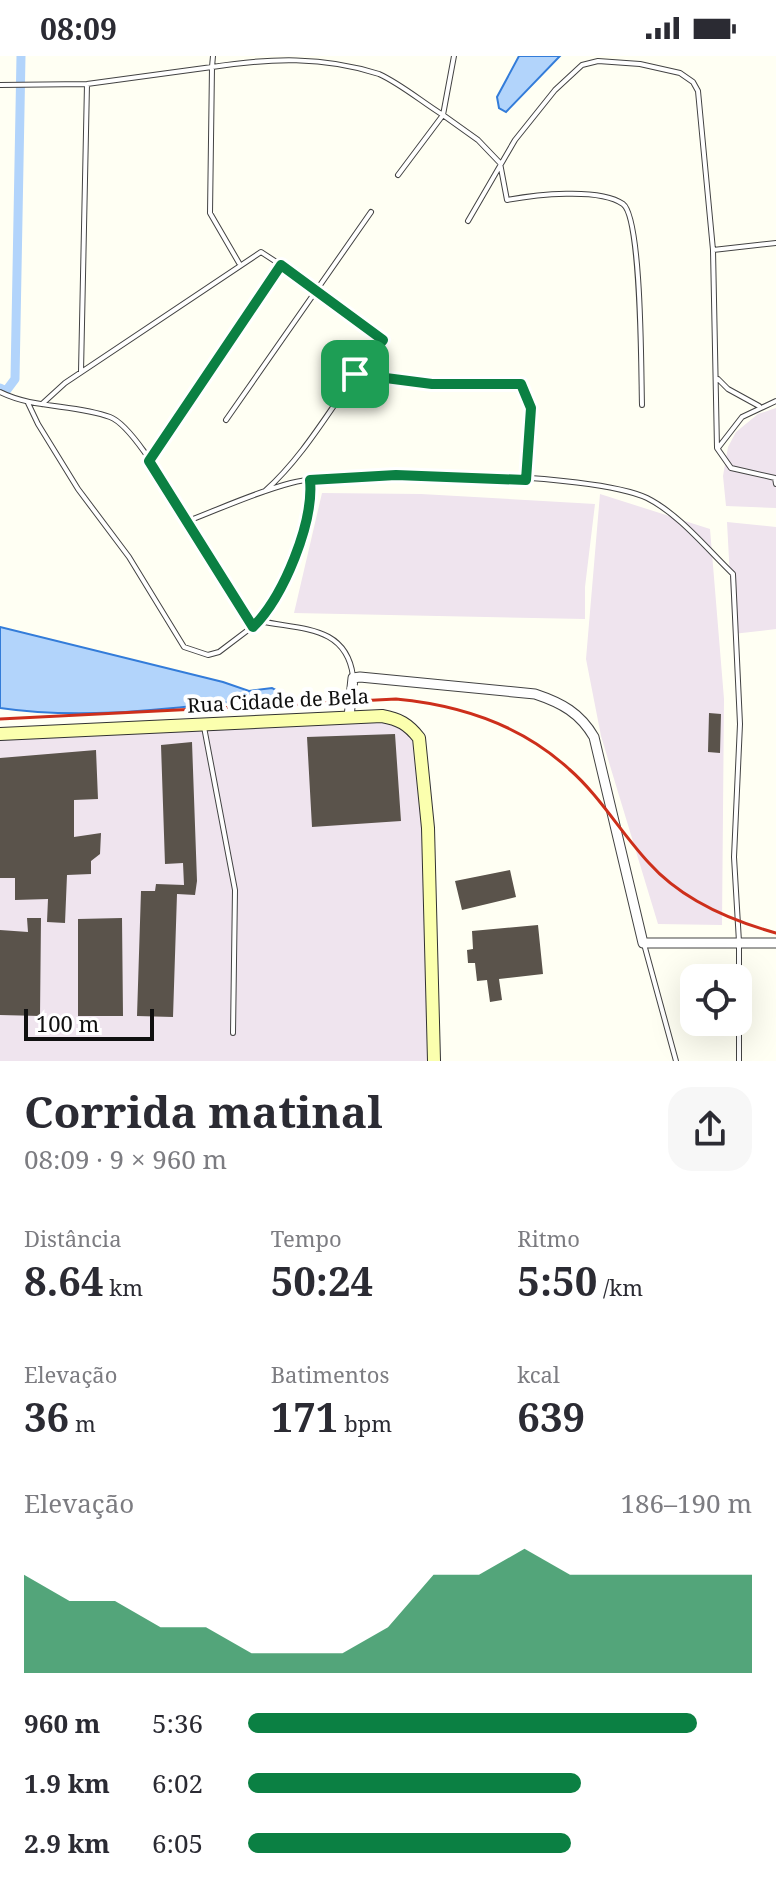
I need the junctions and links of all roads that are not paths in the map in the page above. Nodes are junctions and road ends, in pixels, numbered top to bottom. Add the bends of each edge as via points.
1 (213, 56) edge
2 (454, 56) edge
3 (212, 67) junction
4 (87, 84) junction
5 (0, 85) edge
6 (443, 115) junction
7 (500, 163) junction
8 (398, 175) dead end
9 (371, 212) dead end
10 (468, 221) dead end
11 (776, 243) edge
12 (713, 250) junction
13 (239, 264) junction
14 (281, 265) junction
15 (315, 290) junction
16 (81, 372) junction
17 (355, 374) junction
18 (716, 378) junction
19 (0, 392) edge
20 (776, 401) edge
21 (28, 403) junction
22 (42, 404) junction
23 (642, 405) dead end
24 (759, 406) junction
25 (226, 420) dead end
26 (717, 448) junction
27 (149, 461) junction
28 (310, 480) junction
29 (526, 480) junction
30 (776, 484) edge
31 (263, 493) junction
32 (188, 521) junction
33 (260, 621) junction
34 (253, 627) junction
35 (353, 678) junction
36 (349, 717) junction
37 (203, 724) junction
38 (0, 734) edge
39 (739, 942) junction
40 (643, 943) junction
41 (776, 943) edge
42 (233, 1033) dead end
43 (434, 1061) edge
44 (676, 1061) edge
45 (739, 1061) edge

1 - 3 lane
2 - 6 lane
3 - 4 lane
3 - 6 lane via 278,56 326,58 380,75
3 - 13 lane via 210,213
4 - 5 lane
4 - 16 lane
6 - 7 lane
6 - 8 lane
7 - 10 lane
7 - 12 lane via 555,90 582,65 614,61 680,73 698,91
7 - 23 lane via 507,200 567,193 611,199 630,213 636,243
9 - 15 lane
11 - 12 lane
12 - 18 lane
13 - 14 lane via 261,252
13 - 16 lane
14 - 15 lane
14 - 27 lane
15 - 17 lane via 383,340
15 - 25 lane
16 - 22 lane
17 - 29 lane via 432,384 521,384 531,408
17 - 31 lane via 293,461
18 - 24 lane
18 - 26 lane
19 - 21 lane
20 - 24 lane
21 - 22 lane
21 - 34 lane via 78,489 129,557 184,647 208,655 219,652
22 - 27 lane via 110,417 136,438
24 - 26 lane via 742,417
26 - 30 lane via 731,468 775,478
27 - 32 lane
28 - 29 lane via 396,475
28 - 31 lane
28 - 33 lane via 308,515 292,562
29 - 39 lane via 586,483 643,497 733,574 740,724 734,857
31 - 32 lane
32 - 34 lane
33 - 34 lane
33 - 35 lane via 341,643
35 - 36 street
35 - 40 street via 535,694 579,715 600,754
36 - 37 street, Rua Cidade de Bela
36 - 43 street, Rua Cidade de Bela via 398,719 419,738 428,828
37 - 38 street, Rua Cidade de Bela
37 - 42 lane via 235,890
39 - 40 street
39 - 41 street
39 - 45 lane
40 - 44 lane

